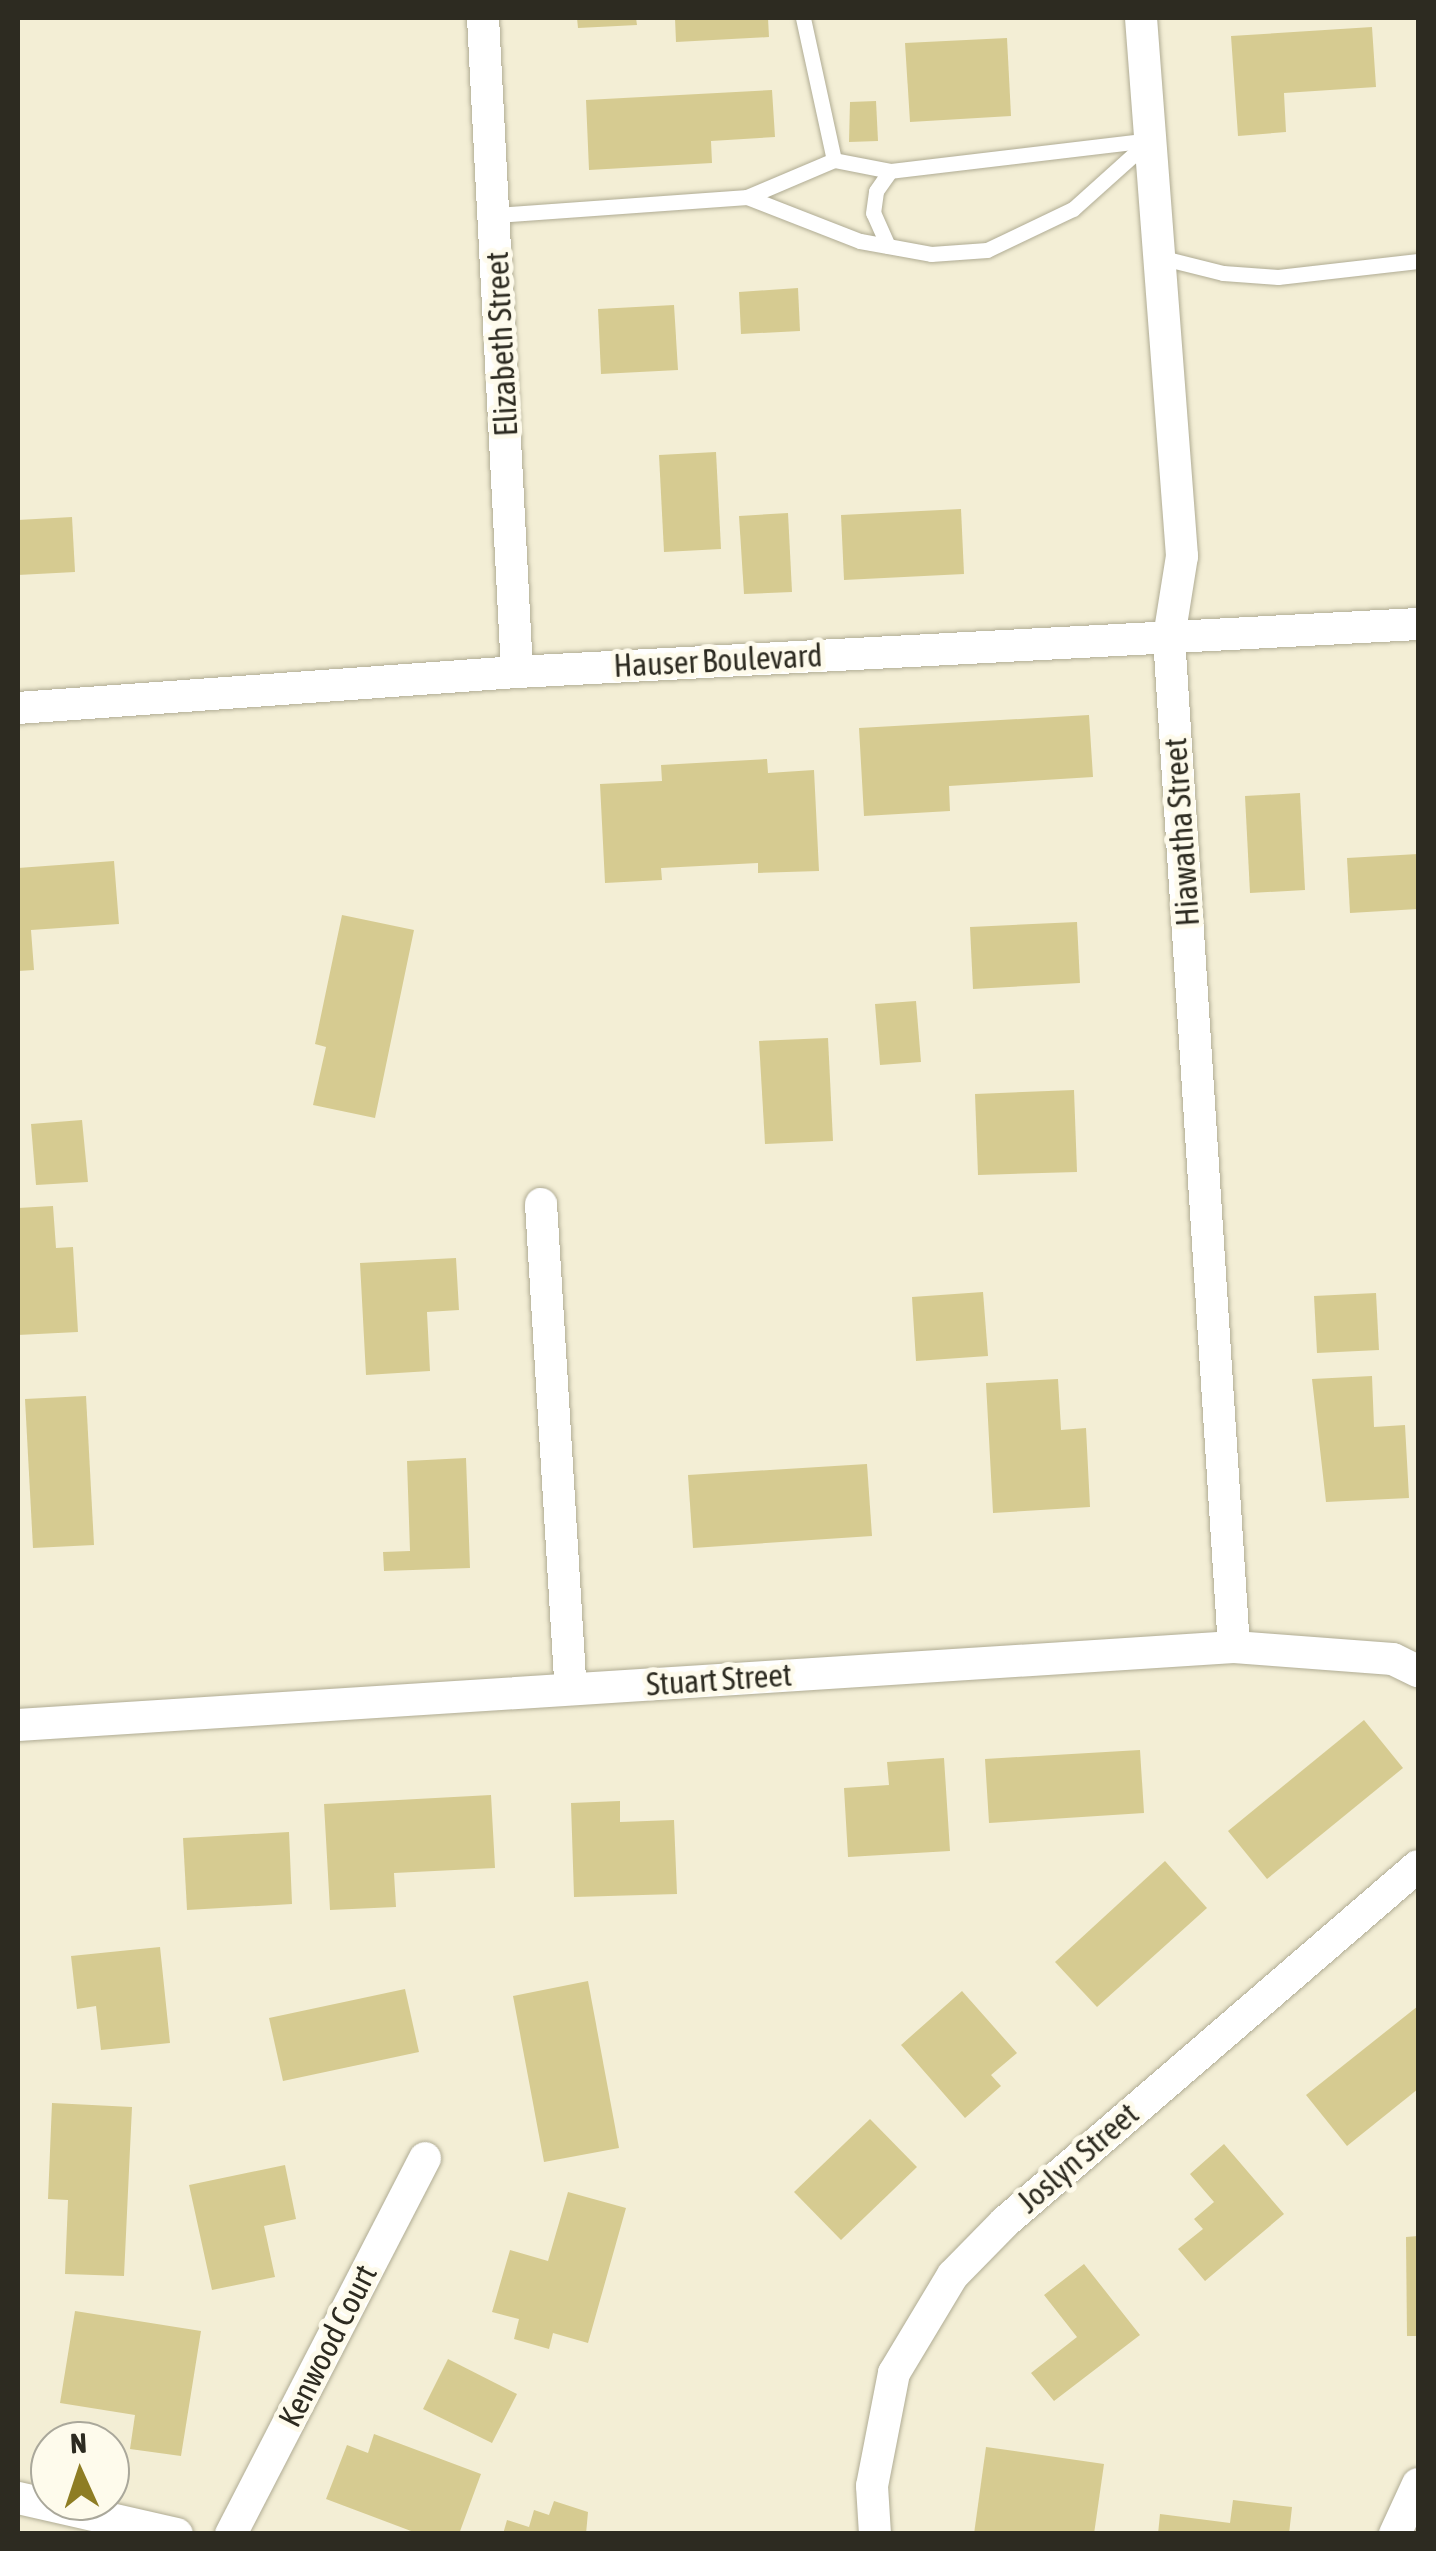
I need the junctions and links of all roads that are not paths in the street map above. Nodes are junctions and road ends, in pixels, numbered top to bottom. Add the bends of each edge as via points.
1 (483, 18) edge
2 (803, 18) edge
3 (1141, 18) edge
4 (1150, 140) junction
5 (834, 160) junction
6 (890, 170) junction
7 (747, 198) junction
8 (496, 215) junction
9 (888, 246) junction
10 (1159, 257) junction
11 (1418, 261) edge
12 (1418, 624) edge
13 (1170, 637) junction
14 (517, 672) junction
15 (18, 708) edge
16 (541, 1204) dead end
17 (1234, 1647) junction
18 (1418, 1671) edge
19 (571, 1689) junction
20 (18, 1725) edge
21 (1418, 1866) edge
22 (425, 2158) dead end
23 (1418, 2484) edge
24 (18, 2498) edge
25 (177, 2534) edge
26 (231, 2534) edge
27 (875, 2534) edge
28 (1396, 2534) edge

1 - 8 street, Elizabeth Street
2 - 5 lane
3 - 4 street, Hiawatha Street
4 - 6 lane
4 - 9 lane via 1074,210 987,250 931,254
4 - 10 street, Hiawatha Street
5 - 6 lane
5 - 7 lane
6 - 9 lane via 876,191 873,213
7 - 8 lane
7 - 9 lane
8 - 14 street, Elizabeth Street
10 - 11 lane via 1222,273 1278,277
10 - 13 street, Hiawatha Street via 1182,556
12 - 13 street, Hauser Boulevard
13 - 14 street, Hauser Boulevard
13 - 17 street, Hiawatha Street
14 - 15 street, Hauser Boulevard
16 - 19 street
17 - 18 street, Stuart Street via 1393,1659
17 - 19 street, Stuart Street
19 - 20 street, Stuart Street
21 - 27 street, Joslyn Street via 952,2275 894,2373 872,2486
22 - 26 street, Kenwood Court
23 - 28 street
24 - 25 street

